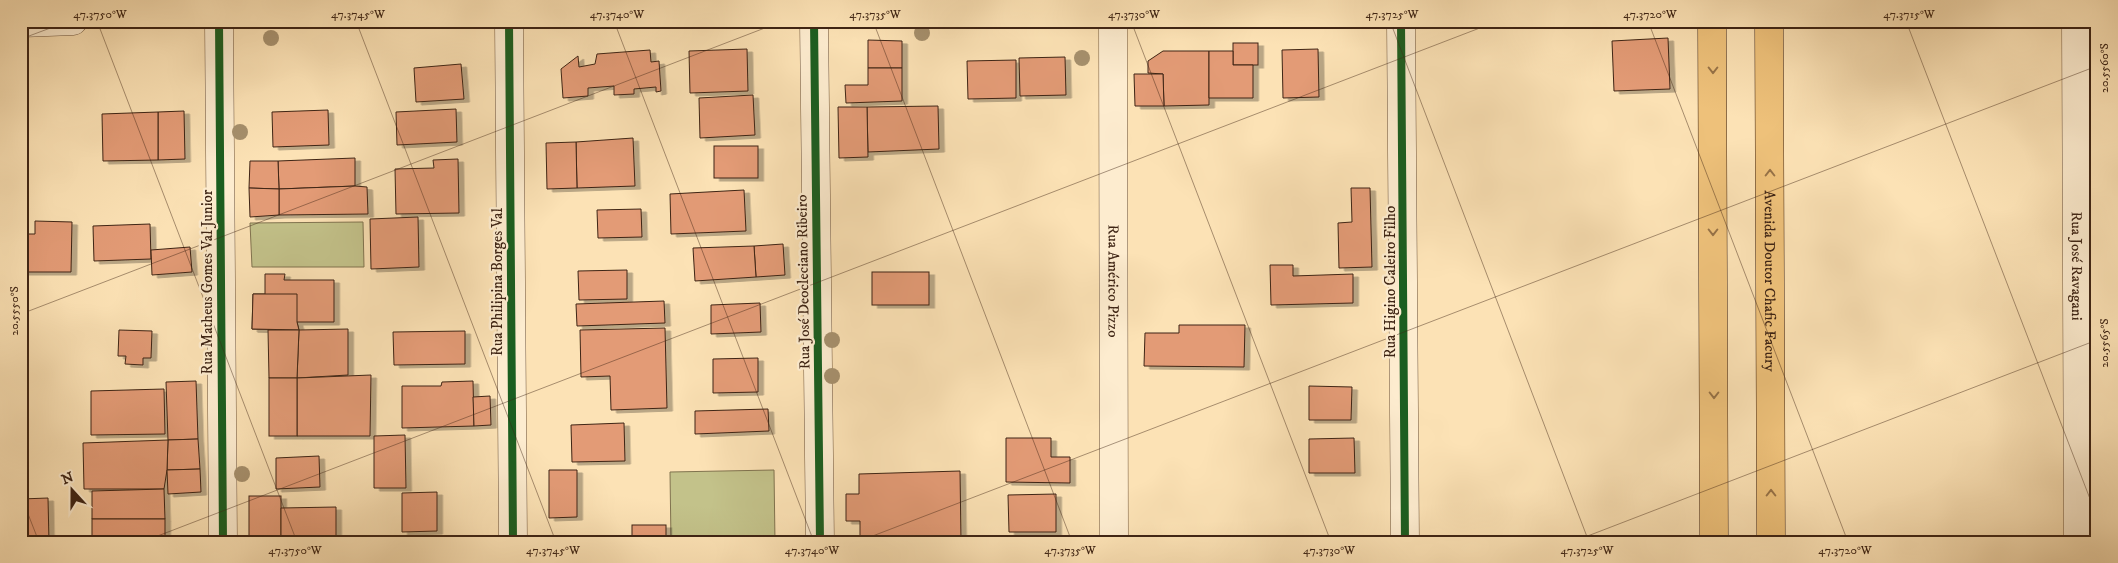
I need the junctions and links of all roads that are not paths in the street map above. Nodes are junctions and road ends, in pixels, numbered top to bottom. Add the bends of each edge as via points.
1 (73, 21) edge
2 (219, 21) edge
3 (509, 21) edge
4 (814, 21) edge
5 (1112, 21) edge
6 (1401, 21) edge
7 (1712, 21) edge
8 (1770, 21) edge
9 (2076, 21) edge
10 (21, 23) edge
11 (223, 542) edge
12 (513, 542) edge
13 (820, 542) edge
14 (1114, 542) edge
15 (1405, 542) edge
16 (1714, 542) edge
17 (1771, 542) edge
18 (2078, 542) edge

1 - 10 street
2 - 11 street, Rua Matheus Gomes Val Junior
3 - 12 street, Rua Philipina Borges Val
4 - 13 street, Rua José Deocleciano Ribeiro
5 - 14 street, Rua Américo Pizzo
6 - 15 street, Rua Higino Caleiro Filho
7 -> 16 main road
17 -> 8 main road, Avenida Doutor Chafic Facury
9 - 18 street, Rua José Ravagani

